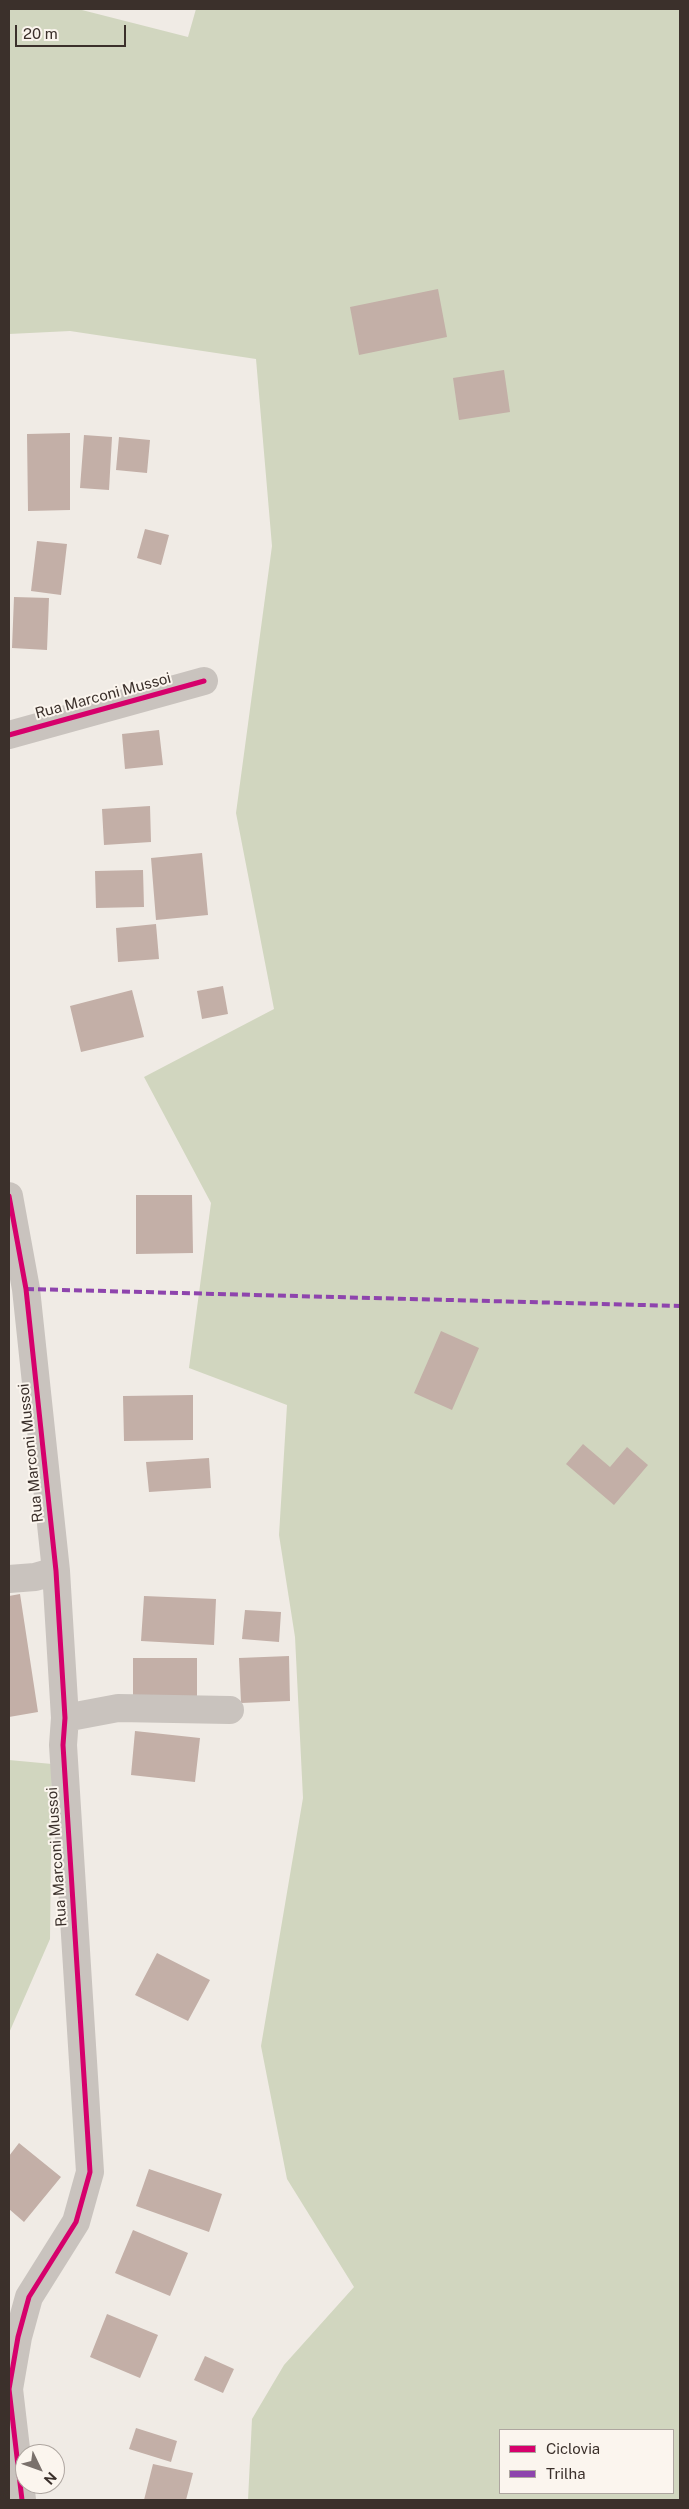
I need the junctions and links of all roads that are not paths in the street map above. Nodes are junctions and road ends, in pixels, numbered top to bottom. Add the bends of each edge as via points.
1 (204, 681) dead end
2 (9, 735) edge
3 (9, 1196) edge
4 (56, 1571) junction
5 (9, 1579) edge
6 (230, 1710) dead end
7 (65, 1718) junction
8 (22, 2500) edge

1 - 2 street, Rua Marconi Mussoi
3 - 4 street, Rua Marconi Mussoi via 26,1289
4 - 5 street
4 - 7 street, Rua Marconi Mussoi
6 - 7 street via 118,1708
7 - 8 street, Rua Marconi Mussoi via 63,1745 90,2172 76,2222 29,2297 18,2337 9,2389

